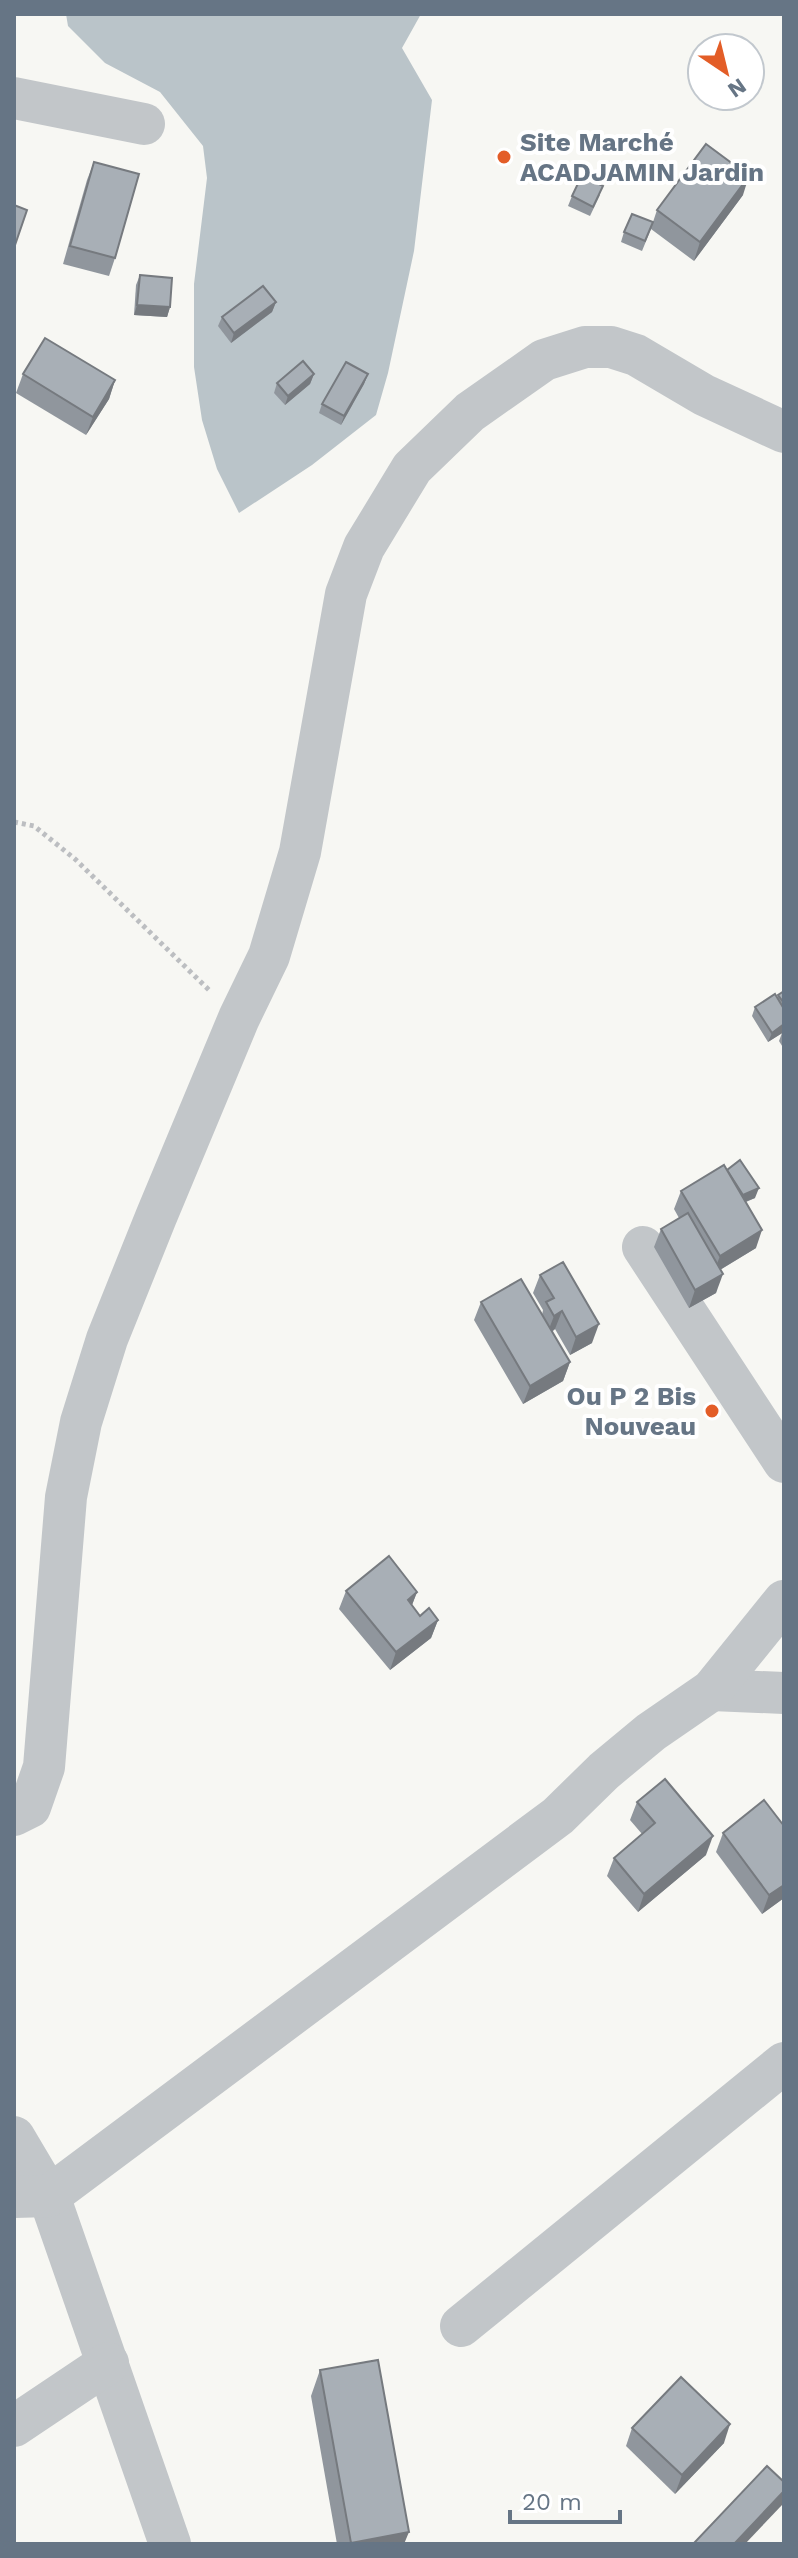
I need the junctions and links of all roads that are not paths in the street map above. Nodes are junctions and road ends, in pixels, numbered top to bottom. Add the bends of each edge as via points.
1 (14, 98) edge
2 (144, 124) dead end
3 (784, 432) edge
4 (643, 1247) dead end
5 (784, 1462) edge
6 (784, 1601) edge
7 (712, 1690) junction
8 (784, 1693) edge
9 (14, 1815) edge
10 (784, 2063) edge
11 (14, 2137) edge
12 (32, 2197) edge
13 (461, 2326) dead end
14 (108, 2363) junction
15 (14, 2426) edge
16 (170, 2544) edge

1 - 2 street
3 - 9 street via 704,395 636,355 611,347 585,347 544,360 470,412 412,468 364,547 346,594 300,852 269,956 107,1339 81,1422 66,1497 44,1767 30,1807
4 - 5 street
6 - 7 street
7 - 8 street
7 - 12 street via 639,1742 558,1816
10 - 13 street
11 - 12 street
12 - 14 street
14 - 15 street
14 - 16 street

